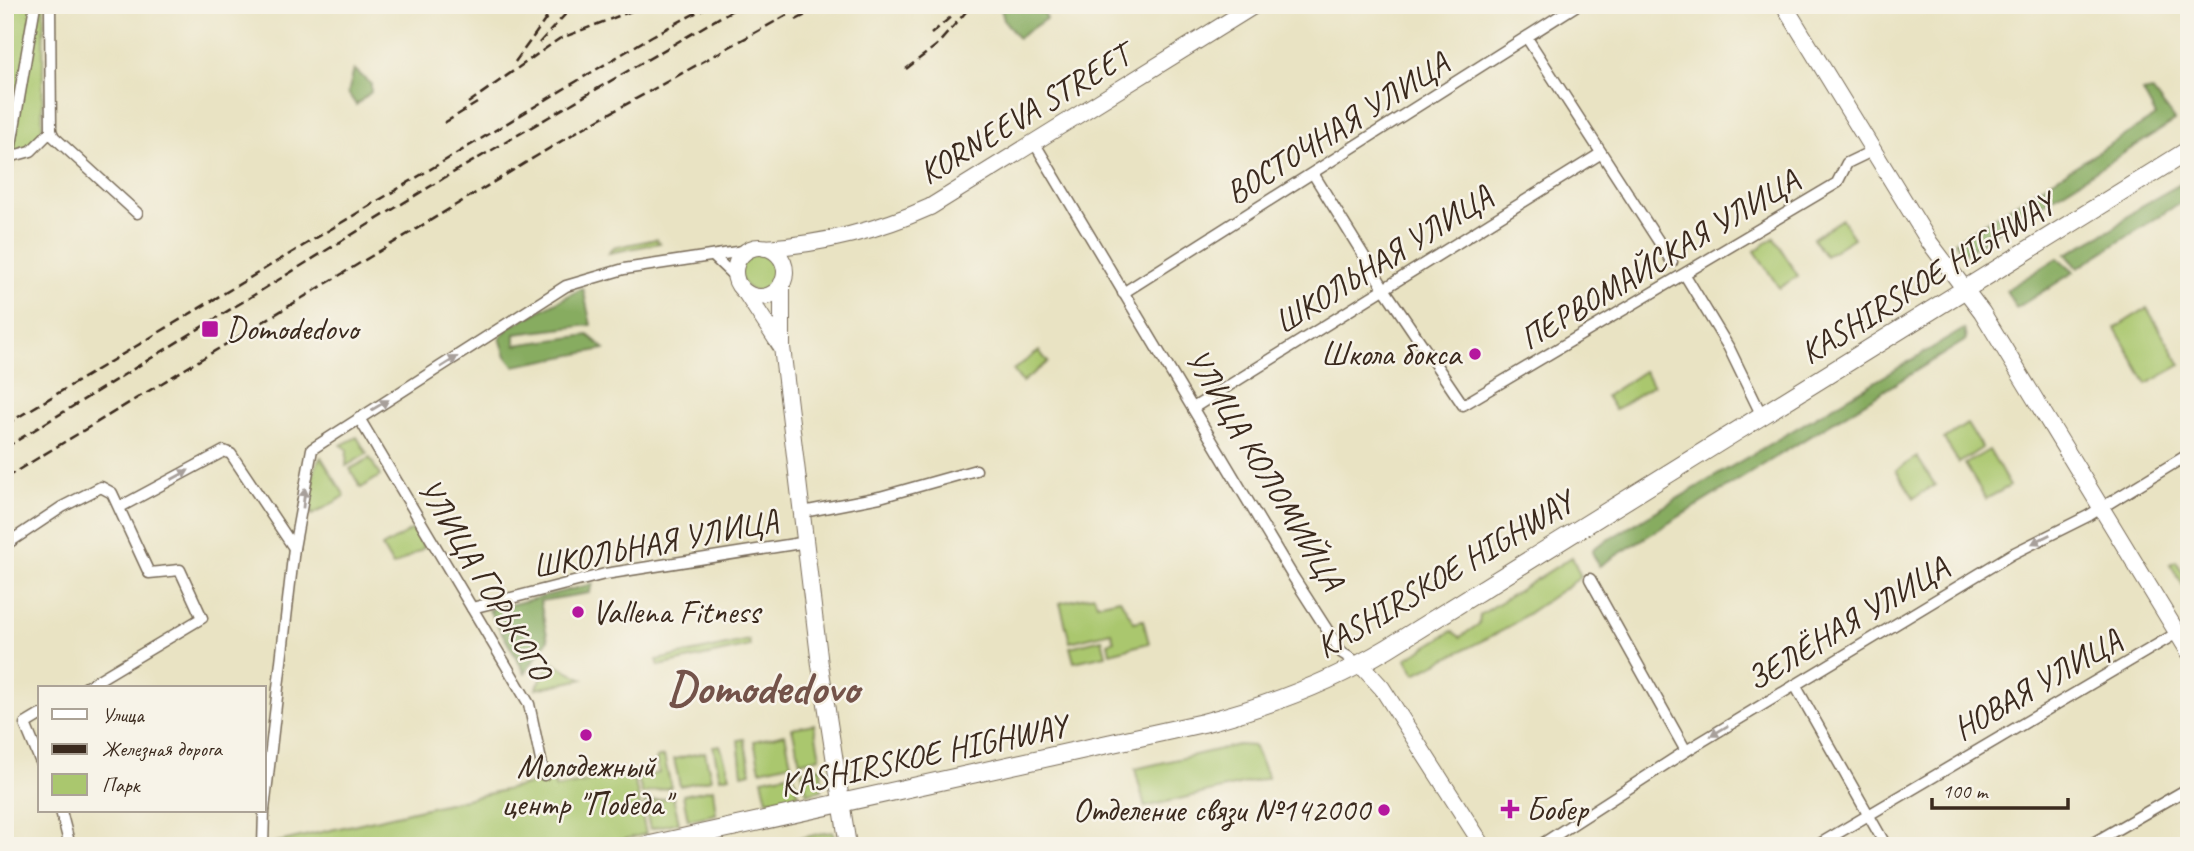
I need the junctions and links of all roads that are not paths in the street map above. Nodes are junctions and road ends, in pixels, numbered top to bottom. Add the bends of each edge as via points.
1 (35, 5) edge
2 (50, 5) edge
3 (1255, 5) edge
4 (1577, 5) edge
5 (1784, 5) edge
6 (1527, 38) junction
7 (51, 131) junction
8 (1035, 144) junction
9 (1874, 150) junction
10 (2189, 150) edge
11 (1600, 154) junction
12 (2189, 163) edge
13 (1314, 175) junction
14 (137, 213) dead end
15 (810, 245) junction
16 (757, 249) junction
17 (713, 256) junction
18 (1672, 262) dead end
19 (1685, 275) junction
20 (735, 277) junction
21 (783, 279) junction
22 (1385, 290) junction
23 (746, 293) junction
24 (1123, 293) junction
25 (1969, 295) junction
26 (782, 347) junction
27 (1193, 408) junction
28 (1762, 416) junction
29 (359, 418) junction
30 (2189, 454) edge
31 (976, 470) dead end
32 (2101, 507) junction
33 (120, 508) junction
34 (803, 512) junction
35 (807, 542) junction
36 (5, 545) edge
37 (295, 548) junction
38 (1590, 579) dead end
39 (472, 608) junction
40 (2177, 633) junction
41 (2189, 652) edge
42 (1364, 668) junction
43 (1795, 685) junction
44 (89, 686) edge
45 (38, 716) edge
46 (1686, 751) junction
47 (38, 755) edge
48 (544, 775) dead end
49 (2189, 788) edge
50 (266, 794) edge
51 (843, 809) junction
52 (61, 812) edge
53 (264, 812) edge
54 (1867, 814) junction
55 (70, 846) edge
56 (263, 846) edge
57 (646, 846) edge
58 (698, 846) edge
59 (848, 846) edge
60 (1483, 846) edge
61 (1539, 846) edge
62 (1816, 846) edge
63 (1886, 846) edge
64 (2088, 846) edge

1 - 7 street via 9,157 31,151
2 - 7 street
3 - 8 street, KORNEEVA STREET
4 - 6 street, ВОСТОЧНАЯ УЛИЦА
5 - 9 street
6 - 11 street
6 - 13 street, ВОСТОЧНАЯ УЛИЦА
7 - 14 street
8 - 15 street, KORNEEVA STREET via 916,213
8 - 24 street, УЛИЦА КОЛОМИЙЦА
9 - 19 street, ПЕРВОМАЙСКАЯ УЛИЦА via 1847,163 1837,183
9 - 25 street
10 - 25 main road, KASHIRSKOE HIGHWAY
11 - 18 street
11 - 22 street, ШКОЛЬНАЯ УЛИЦА
12 - 25 main road, KASHIRSKOE HIGHWAY
13 - 22 street
13 - 24 street, ВОСТОЧНАЯ УЛИЦА
15 - 16 street, KORNEEVA STREET
15 - 21 street
16 - 17 street
16 - 20 street via 737,262
16 - 21 street via 781,259
17 - 20 street
29 -> 17 street via 573,283 624,269
19 - 22 street, ПЕРВОМАЙСКАЯ УЛИЦА via 1463,405
19 - 28 street via 1729,348
20 - 23 street
21 - 23 street via 766,296
21 - 26 street
22 - 27 street, ШКОЛЬНАЯ УЛИЦА
23 - 26 street
24 - 27 street, УЛИЦА КОЛОМИЙЦА
25 - 28 main road, KASHIRSKOE HIGHWAY
25 - 32 street
25 - 42 main road, KASHIRSKOE HIGHWAY
26 - 34 street
27 - 42 street, УЛИЦА КОЛОМИЙЦА via 1342,653
28 - 42 main road, KASHIRSKOE HIGHWAY
37 -> 29 street via 312,449
29 - 39 street, УЛИЦА ГОРЬКОГО
30 - 32 street, ЗЕЛЁНАЯ УЛИЦА
31 - 34 street, ШКОЛЬНАЯ УЛИЦА via 880,497
32 - 40 street
32 -> 43 street, ЗЕЛЁНАЯ УЛИЦА via 2012,554
33 - 36 street via 112,493 101,487
33 -> 37 street via 223,451 231,454
33 - 44 street via 149,573 180,570 202,618
34 - 35 street
35 - 39 street, ШКОЛЬНАЯ УЛИЦА via 605,574
35 - 51 street via 820,666
37 - 50 street
38 - 46 street
39 - 48 street, УЛИЦА ГОРЬКОГО via 529,704
40 - 41 street
40 - 54 street, НОВАЯ УЛИЦА
42 - 51 main road, KASHIRSKOE HIGHWAY via 1226,717
42 - 60 street, УЛИЦА КОЛОМИЙЦА
43 -> 46 street, ЗЕЛЁНАЯ УЛИЦА
43 - 54 street
45 - 47 street via 25,724
46 - 61 street, ЗЕЛЁНАЯ УЛИЦА
49 - 64 street
51 - 57 main road, KASHIRSKOE HIGHWAY
51 - 58 main road, KASHIRSKOE HIGHWAY
51 - 59 street
52 - 55 street
53 - 56 street
54 - 62 street, НОВАЯ УЛИЦА
54 - 63 street

